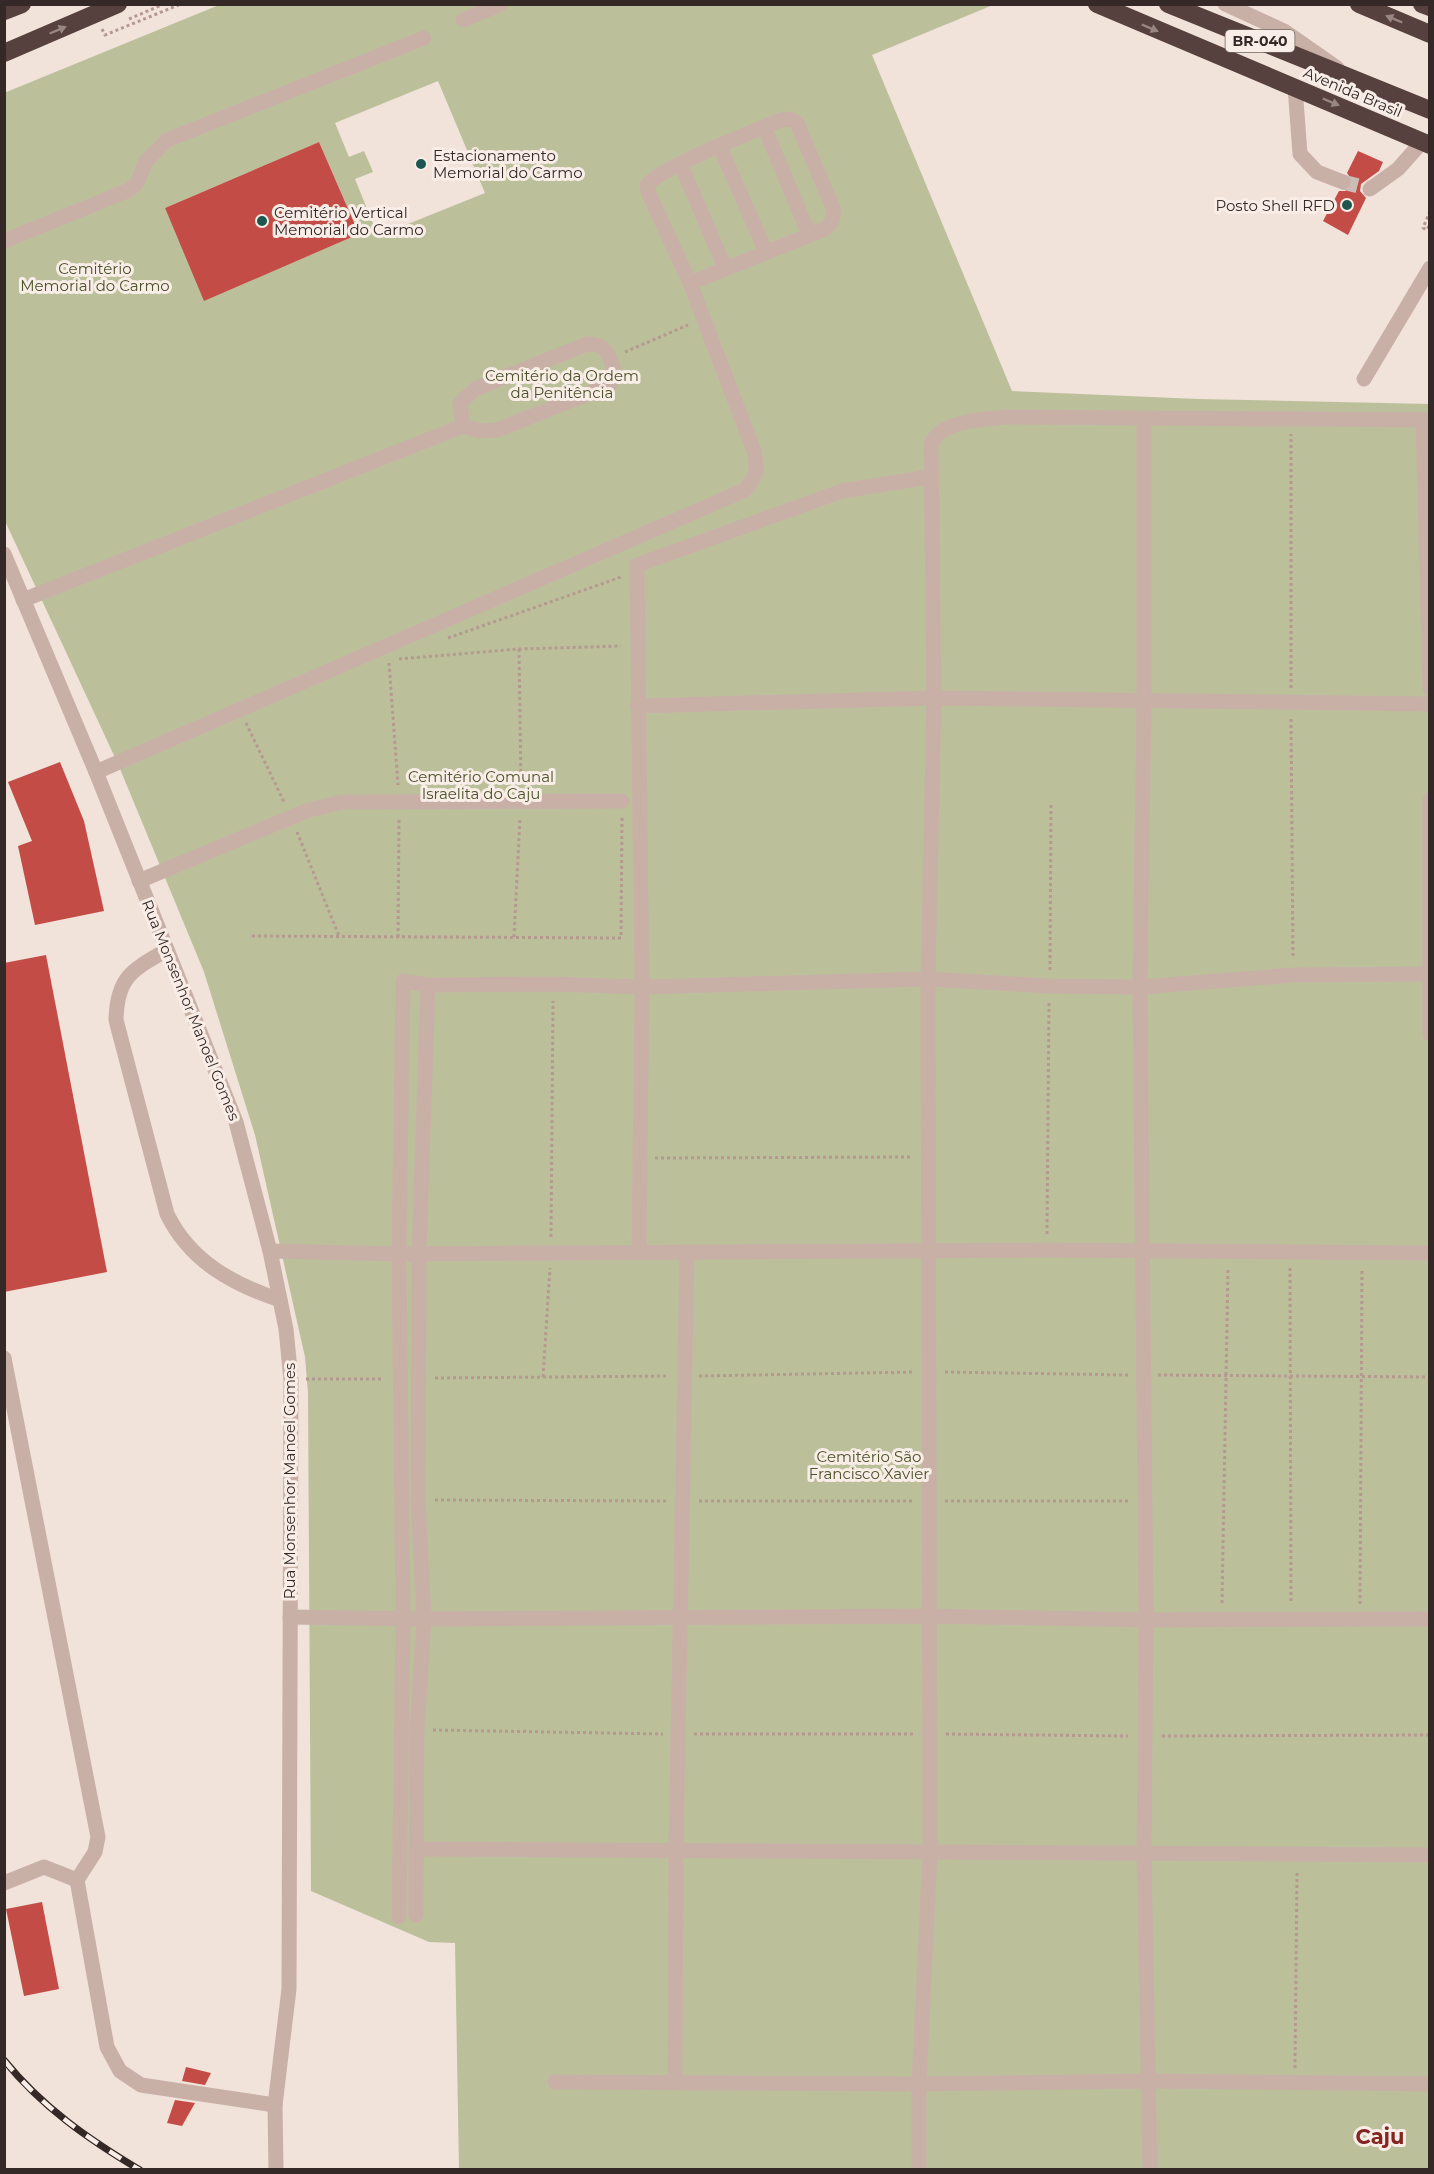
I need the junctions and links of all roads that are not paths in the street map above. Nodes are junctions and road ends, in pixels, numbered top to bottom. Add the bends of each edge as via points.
1 (501, 4) edge
2 (1096, 4) edge
3 (1168, 4) edge
4 (1225, 4) edge
5 (1359, 4) edge
6 (1422, 4) edge
7 (1430, 7) edge
8 (123, 12) edge
9 (463, 20) dead end
10 (1430, 34) edge
11 (424, 38) dead end
12 (4, 53) edge
13 (1351, 78) junction
14 (1295, 87) junction
15 (1430, 110) edge
16 (764, 127) junction
17 (1426, 143) edge
18 (720, 147) junction
19 (681, 165) junction
20 (1343, 182) tunnel mouth
21 (1370, 189) dead end
22 (809, 234) junction
23 (4, 241) edge
24 (766, 252) junction
25 (725, 268) junction
26 (1430, 268) edge
27 (690, 283) junction
28 (1364, 379) dead end
29 (1144, 418) junction
30 (1426, 420) edge
31 (463, 426) junction
32 (929, 477) junction
33 (4, 554) edge
34 (23, 600) junction
35 (1430, 689) edge
36 (934, 698) junction
37 (1144, 702) junction
38 (1430, 704) edge
39 (637, 706) junction
40 (96, 772) junction
41 (1430, 799) edge
42 (622, 801) road end
43 (139, 881) junction
44 (167, 950) junction
45 (1429, 974) edge
46 (927, 979) junction
47 (428, 985) junction
48 (642, 987) junction
49 (1140, 987) junction
50 (1430, 1034) edge
51 (270, 1251) junction
52 (928, 1251) junction
53 (1143, 1251) junction
54 (639, 1252) junction
55 (687, 1252) junction
56 (1430, 1252) edge
57 (399, 1254) junction
58 (419, 1254) junction
59 (280, 1300) junction
60 (4, 1358) edge
61 (929, 1616) junction
62 (290, 1617) junction
63 (681, 1617) junction
64 (403, 1619) junction
65 (1430, 1619) edge
66 (424, 1620) junction
67 (1146, 1620) junction
68 (416, 1849) junction
69 (676, 1850) junction
70 (930, 1853) junction
71 (1144, 1853) junction
72 (1430, 1855) edge
73 (77, 1880) junction
74 (4, 1883) edge
75 (416, 1915) dead end
76 (399, 1917) dead end
77 (675, 2081) junction
78 (555, 2082) dead end
79 (1148, 2082) junction
80 (919, 2084) junction
81 (1430, 2084) edge
82 (275, 2105) junction
83 (276, 2169) edge
84 (919, 2169) edge
85 (1150, 2169) edge

1 - 9 street
2 -> 14 highway, Avenida Brasil
3 - 13 highway, Avenida Brasil / BR-040
4 - 13 street via 1284,31
10 -> 5 highway
6 - 7 highway
12 -> 8 highway
11 - 23 street via 167,140 146,161 137,183 129,190
13 - 15 highway, Avenida Brasil / BR-040
14 -> 17 highway, Avenida Brasil
14 - 20 street via 1300,154 1317,172
16 - 18 street
16 - 22 street
16 - 22 street via 781,120 797,123 827,193 834,215 831,223
17 - 21 street
18 - 19 street
18 - 24 street
19 - 25 street
19 - 27 street via 647,185
22 - 24 street
24 - 25 street
25 - 27 street
26 - 28 street
27 - 40 street via 758,468 745,490
29 - 30 street
29 - 32 street via 1006,417 962,424 933,438
29 - 37 street
30 - 35 street
31 - 31 street via 496,430 610,385 616,377 610,359 603,346 587,344 475,389 460,403
31 - 34 street
32 - 36 street
32 - 39 street via 842,490 637,565
33 - 34 street, Rua Monsenhor Manoel Gomes
34 - 40 street, Rua Monsenhor Manoel Gomes
36 - 37 street
36 - 39 street
36 - 46 street
37 - 38 street
37 - 49 street
39 - 48 street
40 - 43 street, Rua Monsenhor Manoel Gomes
41 - 45 street
42 - 43 street via 342,802 291,817
43 - 44 street, Rua Monsenhor Manoel Gomes
44 - 51 street, Rua Monsenhor Manoel Gomes via 237,1122
44 - 59 street via 143,964 121,985 116,1020 167,1214 184,1242 221,1275
45 - 49 street via 1294,975
45 - 50 street
46 - 48 street
46 - 49 street
46 - 52 street
47 - 48 street
47 - 57 street via 403,981
47 - 58 street
48 - 54 street
49 - 53 street
51 - 57 street
51 - 59 street, Rua Monsenhor Manoel Gomes
52 - 53 street
52 - 55 street
52 - 61 street
53 - 56 street
53 - 67 street
54 - 55 street
54 - 58 street
55 - 63 street
57 - 58 street
57 - 64 street
58 - 66 street via 418,1500
59 - 62 street, Rua Monsenhor Manoel Gomes via 291,1380
60 - 73 street via 98,1837 95,1852
61 - 63 street
61 - 67 street
61 - 70 street
62 - 64 street
62 - 82 street, Rua Monsenhor Manoel Gomes via 290,1989
63 - 66 street
63 - 69 street
64 - 66 street
64 - 76 street
65 - 67 street
66 - 68 street via 417,1730
67 - 71 street
68 - 69 street
68 - 75 street
69 - 70 street
69 - 77 street
70 - 71 street
70 - 80 street
71 - 72 street
71 - 79 street
73 - 74 street via 44,1867
73 - 82 street via 105,2040 120,2071 131,2080 154,2088
77 - 78 street
77 - 80 street
79 - 80 street
79 - 81 street
79 - 85 street
80 - 84 street
82 - 83 street, Rua Monsenhor Manoel Gomes

